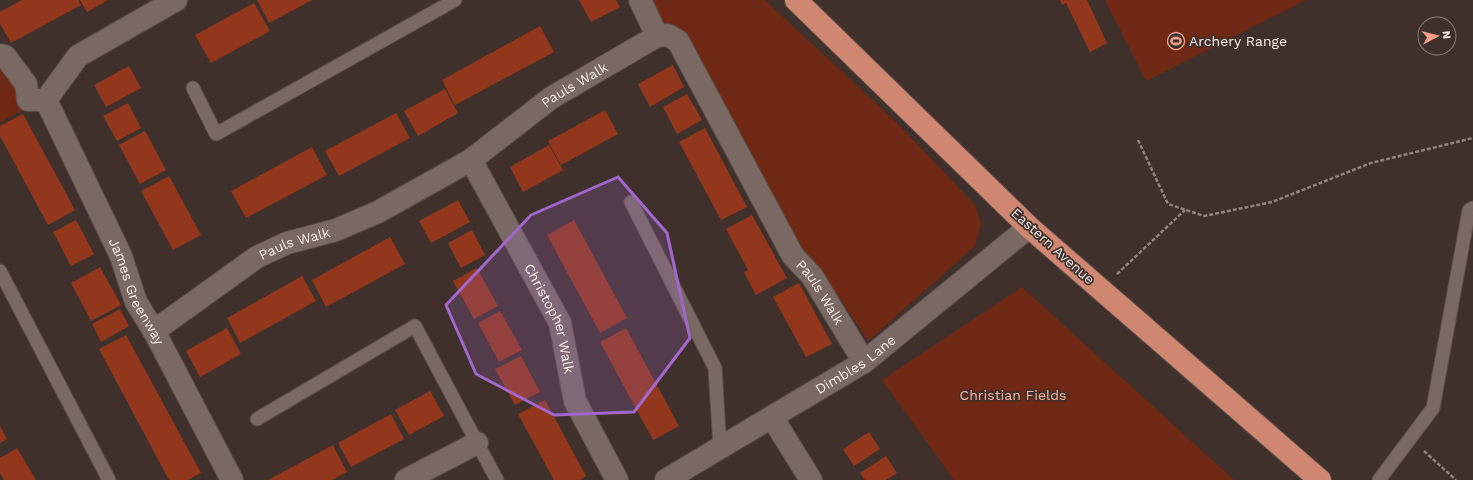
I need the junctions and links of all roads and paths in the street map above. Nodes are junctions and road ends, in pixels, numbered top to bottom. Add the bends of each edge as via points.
1 (176, 0) edge
2 (455, 0) edge
3 (640, 0) edge
4 (796, 0) edge
5 (657, 36) junction
6 (0, 55) edge
7 (193, 88) dead end
8 (46, 100) junction
9 (1473, 138) edge
10 (1138, 140) dead end
11 (471, 160) junction
12 (631, 202) dead end
13 (1473, 208) edge
14 (1184, 210) junction
15 (1029, 227) junction
16 (0, 271) edge
17 (1101, 289) junction
18 (154, 331) junction
19 (864, 362) junction
20 (772, 418) junction
21 (257, 419) dead end
22 (477, 443) junction
23 (720, 448) junction
24 (1423, 450) dead end
25 (109, 480) edge
26 (232, 480) edge
27 (406, 480) edge
28 (497, 480) edge
29 (617, 480) edge
30 (666, 480) edge
31 (811, 480) edge
32 (1320, 480) edge
33 (1379, 480) edge
34 (1456, 480) edge

1 - 8 street via 78,56
2 - 7 lane via 216,134
3 - 5 street
4 - 15 highway, Eastern Avenue
5 - 11 street, Pauls Walk via 551,98
5 - 19 street, Pauls Walk via 668,35 678,41 793,256 812,276
6 - 8 street via 5,56 26,84 28,100
8 - 18 street, James Greenway via 121,256 136,302
9 - 14 path via 1371,163 1272,202 1204,216
10 - 14 path via 1168,204
11 - 18 street, Pauls Walk via 378,212 336,230 287,243 257,257
11 - 29 street, Christopher Walk via 560,323 575,401
12 - 23 lane via 714,368
13 - 33 lane via 1469,210 1433,408
14 - 17 path
15 - 17 highway, Eastern Avenue
15 - 19 street, Dimbles Lane
16 - 25 lane
17 - 32 highway, Eastern Avenue
18 - 26 street, James Greenway
19 - 20 street, Dimbles Lane
20 - 23 street, Dimbles Lane
20 - 31 street
21 - 22 lane via 416,326
22 - 27 street
22 - 28 lane
23 - 30 street, Dimbles Lane
24 - 34 path

